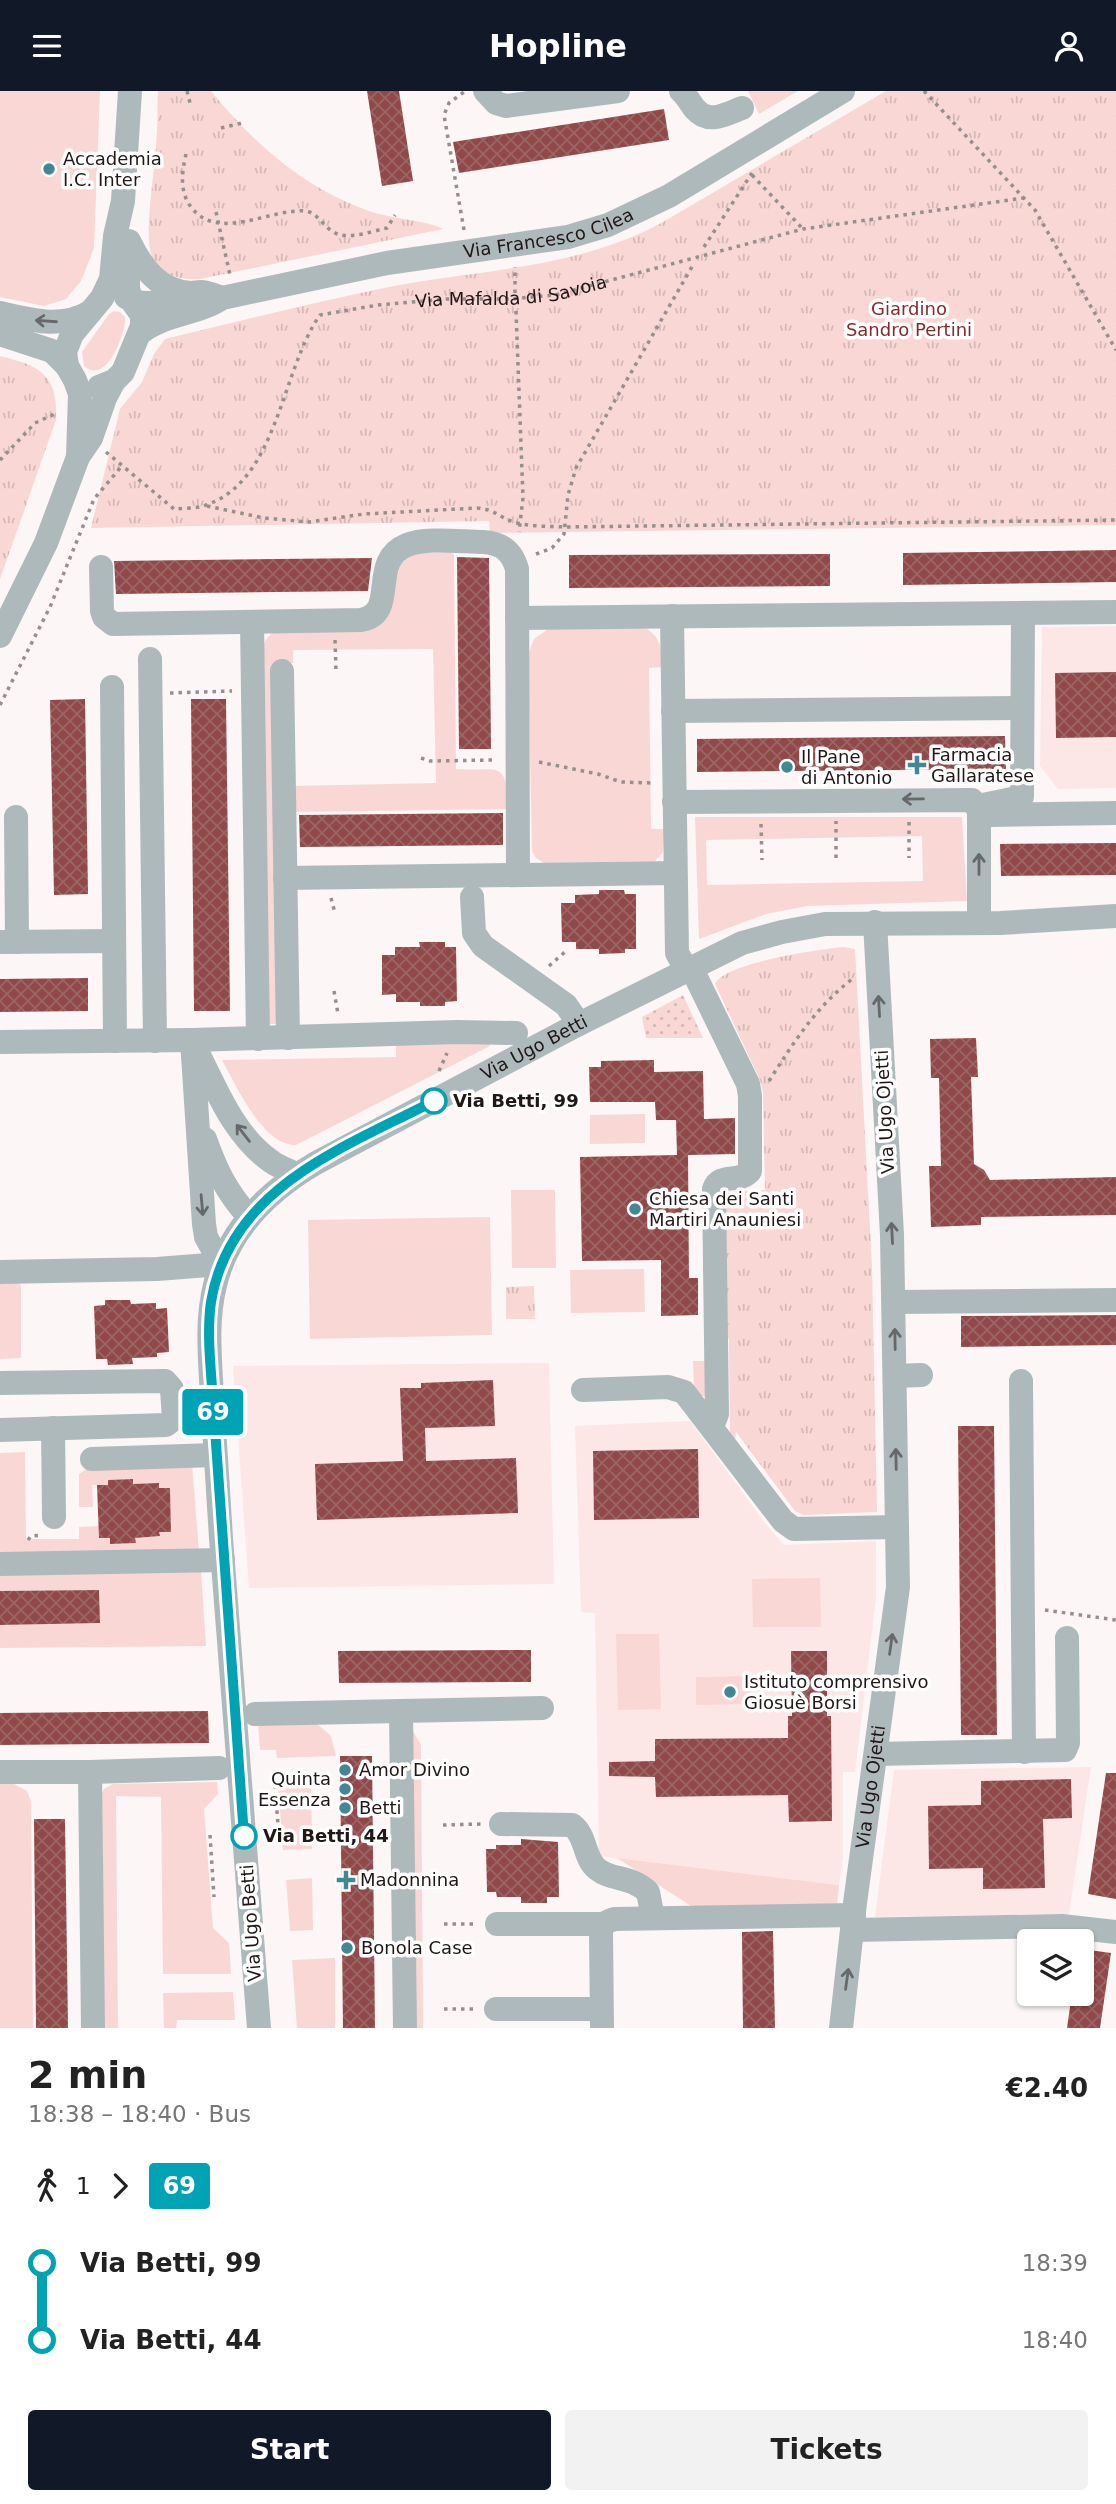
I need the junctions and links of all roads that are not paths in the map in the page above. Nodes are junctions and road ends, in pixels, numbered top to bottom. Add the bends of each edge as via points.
1 (130, 91) edge
2 (485, 91) edge
3 (618, 91) edge
4 (681, 91) edge
5 (843, 91) edge
6 (742, 108) dead end
7 (123, 201) junction
8 (128, 240) junction
9 (218, 288) junction
10 (132, 301) junction
11 (96, 305) junction
12 (0, 313) edge
13 (0, 334) edge
14 (139, 334) junction
15 (71, 373) junction
16 (114, 381) junction
17 (78, 457) junction
18 (101, 567) dead end
19 (1116, 612) edge
20 (1023, 613) junction
21 (672, 616) junction
22 (517, 618) junction
23 (252, 622) junction
24 (0, 636) edge
25 (150, 659) dead end
26 (282, 671) dead end
27 (112, 687) dead end
28 (1022, 708) junction
29 (673, 711) junction
30 (674, 792) junction
31 (978, 810) junction
32 (1116, 813) edge
33 (16, 817) dead end
34 (675, 873) junction
35 (518, 875) junction
36 (285, 878) junction
37 (472, 897) dead end
38 (1116, 916) edge
39 (875, 922) junction
40 (979, 923) junction
41 (114, 941) junction
42 (9, 942) edge
43 (688, 968) junction
44 (579, 1024) junction
45 (516, 1033) dead end
46 (288, 1038) junction
47 (258, 1039) junction
48 (192, 1040) junction
49 (115, 1041) junction
50 (155, 1041) junction
51 (0, 1042) edge
52 (198, 1112) junction
53 (296, 1174) junction
54 (249, 1217) junction
55 (221, 1264) junction
56 (0, 1272) edge
57 (1116, 1300) edge
58 (906, 1301) junction
59 (921, 1375) dead end
60 (895, 1376) junction
61 (1021, 1381) dead end
62 (0, 1383) edge
63 (583, 1390) dead end
64 (213, 1407) junction
65 (173, 1410) junction
66 (712, 1427) junction
67 (53, 1429) junction
68 (0, 1430) edge
69 (215, 1455) junction
70 (92, 1459) dead end
71 (54, 1517) dead end
72 (897, 1527) junction
73 (223, 1560) junction
74 (0, 1564) edge
75 (1067, 1637) dead end
76 (542, 1708) dead end
77 (401, 1711) junction
78 (254, 1714) dead end
79 (1024, 1752) junction
80 (876, 1754) junction
81 (219, 1768) dead end
82 (0, 1772) edge
83 (90, 1772) junction
84 (501, 1824) road end
85 (653, 1918) junction
86 (853, 1922) junction
87 (497, 1924) road end
88 (603, 1924) junction
89 (1116, 1932) edge
90 (496, 2009) road end
91 (601, 2019) edge
92 (93, 2028) edge
93 (258, 2028) edge
94 (405, 2028) edge
95 (841, 2028) edge

1 - 7 street
2 - 3 street via 506,106
4 - 6 street via 709,118
5 - 9 street, Via Francesco Cilea via 669,196 598,228 568,237
7 - 8 street
7 - 11 street via 112,273
8 - 9 street via 152,277 178,292
8 - 10 street via 127,280
9 - 10 street, Via Francesco Cilea via 156,302
9 - 14 street, Via Francesco Cilea via 209,307 154,324
10 - 11 street, Via Francesco Cilea via 115,293
10 - 14 street via 144,321
11 -> 12 street via 73,320 55,323
11 - 15 street via 68,340 65,352
13 - 15 street via 58,354
14 - 16 street
15 - 16 street via 94,388
15 - 17 street via 81,403
16 - 17 street via 96,429
17 - 24 street via 46,543
18 - 23 street via 102,611 113,624
19 - 20 street
20 - 21 street
20 - 28 street
21 - 22 street
21 - 29 street
22 - 23 street via 515,562 506,549 494,543 422,542 396,551 385,569 382,601 367,619
22 - 35 street
23 - 47 street
25 - 50 street
26 - 36 street
27 - 41 street
28 - 29 street
28 - 31 street via 1022,797
29 - 30 street
31 -> 30 street via 968,799 761,801
30 - 34 street
31 - 32 street
40 -> 31 street
33 - 42 street
34 - 35 street
34 - 43 street via 677,953
35 - 36 street
36 - 46 street
37 - 44 street via 474,933 483,946 566,1005
38 - 40 street, Via Ugo Betti
39 - 40 street, Via Ugo Betti
39 - 43 street, Via Ugo Betti via 782,932 742,943
58 -> 39 street, Via Ugo Ojetti
41 - 42 street
41 - 49 street
43 - 44 street, Via Ugo Betti
43 - 66 street via 750,1090 750,1171 745,1177 721,1179 714,1189 717,1414
44 - 53 street, Via Ugo Betti
45 - 46 street
46 - 47 street
47 - 48 street
48 - 50 street
48 - 52 street
53 -> 48 street via 271,1161 246,1138 223,1105
49 - 50 street
49 - 51 street
52 - 54 street via 221,1178
52 -> 55 street via 204,1224
53 - 54 street, Via Ugo Betti
54 - 55 street, Via Ugo Betti
55 - 56 street
55 - 64 street, Via Ugo Betti via 209,1322
57 - 58 street
60 -> 58 street, Via Ugo Ojetti
59 - 60 street
72 -> 60 street, Via Ugo Ojetti
61 - 79 street
62 - 65 street via 161,1380 170,1385
63 - 66 street via 679,1389
64 - 65 street
64 - 69 street, Via Ugo Betti
65 - 67 street via 172,1422 166,1425
66 - 72 street via 788,1527
67 - 68 street
67 - 71 street
69 - 70 street
69 - 73 street, Via Ugo Betti
80 -> 72 street, Via Ugo Ojetti via 898,1599
73 - 74 street
73 - 93 street, Via Ugo Betti
75 - 79 street via 1068,1747
76 - 77 street
77 - 78 street
77 - 94 street
79 - 80 street
80 - 86 street, Via Ugo Ojetti
81 - 83 street
82 - 83 street
83 - 92 street
84 - 85 street via 572,1825 598,1869 633,1881 648,1892
85 - 86 street
85 - 88 street via 615,1919
86 - 89 street via 1062,1926
95 -> 86 street, Via Ugo Ojetti
87 - 88 street
88 - 91 street
90 - 91 street

